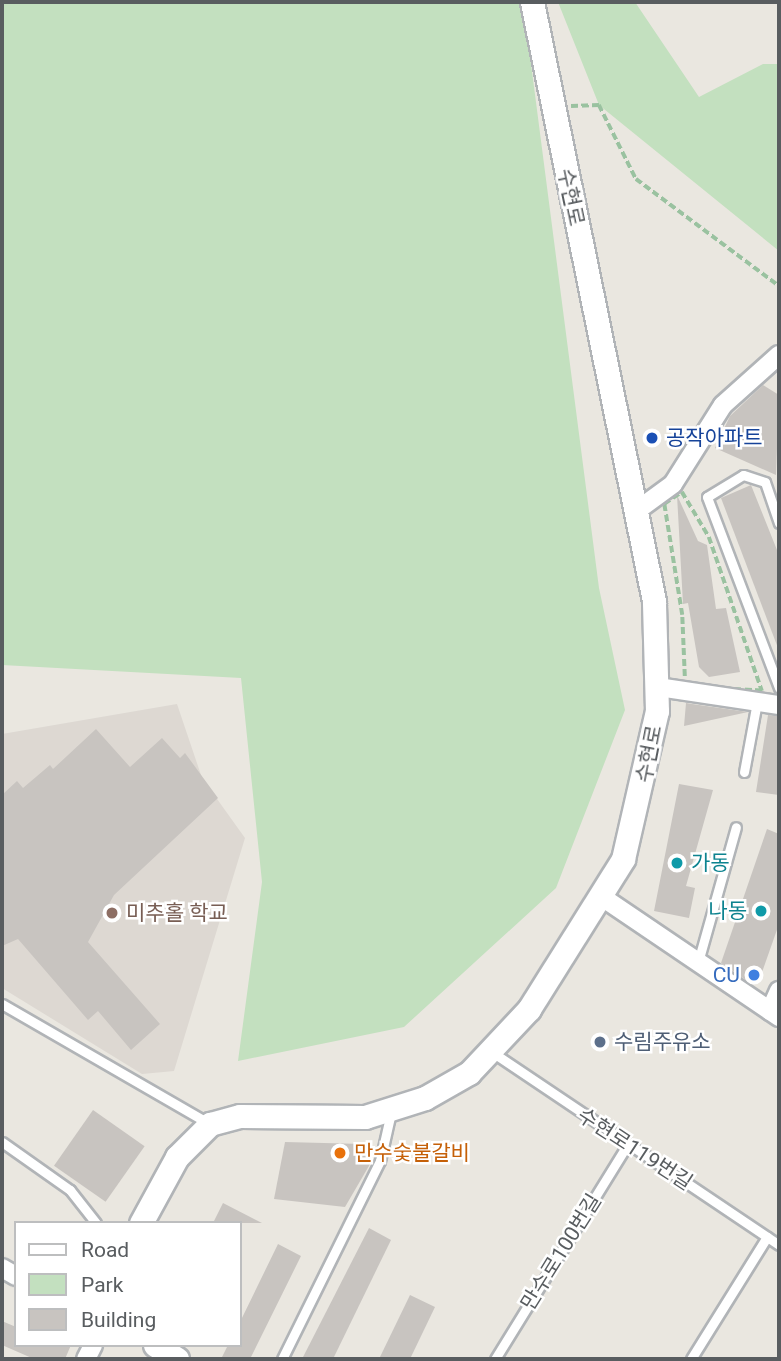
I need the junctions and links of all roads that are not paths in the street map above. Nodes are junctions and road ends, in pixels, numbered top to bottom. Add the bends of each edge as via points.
1 (532, 2) edge
2 (779, 355) edge
3 (639, 509) junction
4 (779, 523) edge
5 (658, 687) junction
6 (779, 688) edge
7 (757, 702) junction
8 (779, 705) edge
9 (744, 772) dead end
10 (736, 827) dead end
11 (602, 897) junction
12 (698, 962) junction
13 (779, 991) edge
14 (2, 1004) edge
15 (775, 1014) edge
16 (492, 1052) junction
17 (391, 1111) junction
18 (210, 1124) junction
19 (2, 1142) edge
20 (628, 1144) junction
21 (94, 1221) edge
22 (142, 1221) edge
23 (767, 1237) junction
24 (779, 1245) edge
25 (158, 1347) edge
26 (177, 1359) edge
27 (282, 1359) edge
28 (495, 1359) edge
29 (691, 1359) edge

1 - 3 street, 수현로
2 - 3 street via 723,405 673,484
3 - 5 street, 수현로 via 654,601
4 - 6 lane via 765,482 743,475 707,497
5 - 7 street
5 - 11 street, 수현로 via 638,811 623,859
7 - 8 street
7 - 9 lane
10 - 12 lane
11 - 12 street
11 - 16 street, 수현로
12 - 15 street
13 - 15 street
14 - 18 lane
16 - 17 street, 수현로 via 449,1085
16 - 20 lane, 수현로119번길
17 - 18 street, 수현로 via 331,1119 240,1116
17 - 27 lane via 380,1161
18 - 22 street via 177,1157
19 - 21 lane via 70,1190
20 - 23 lane, 수현로119번길
20 - 28 lane, 만수로100번길
23 - 24 lane, 수현로119번길
23 - 29 lane
25 - 26 street

